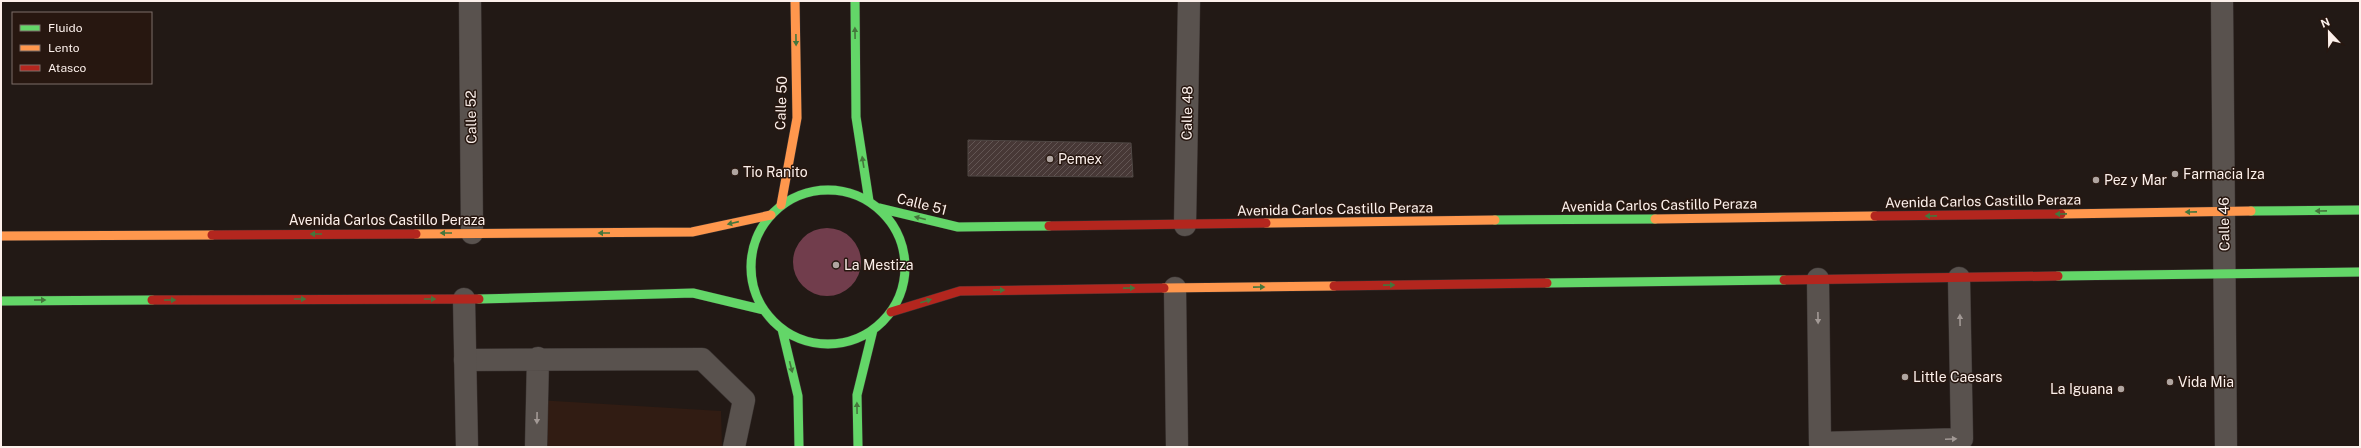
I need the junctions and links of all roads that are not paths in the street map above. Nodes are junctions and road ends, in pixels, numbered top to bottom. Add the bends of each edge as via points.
1 (470, 1) edge
2 (795, 1) edge
3 (855, 1) edge
4 (1189, 1) edge
5 (2222, 1) edge
6 (869, 201) junction
7 (781, 205) junction
8 (878, 208) junction
9 (2360, 210) edge
10 (2224, 212) junction
11 (771, 215) junction
12 (1185, 225) junction
13 (958, 227) joint
14 (472, 233) junction
15 (1, 236) edge
16 (2360, 272) edge
17 (2224, 274) junction
18 (1960, 278) junction
19 (1818, 279) junction
20 (1175, 288) junction
21 (464, 299) junction
22 (1, 301) edge
23 (764, 310) junction
24 (891, 312) junction
25 (782, 329) junction
26 (873, 330) junction
27 (538, 358) junction
28 (465, 360) junction
29 (467, 447) edge
30 (536, 447) edge
31 (734, 447) edge
32 (799, 447) edge
33 (858, 447) edge
34 (1177, 447) edge
35 (2226, 447) edge

1 - 14 street, Calle 52
2 -> 7 main road, Calle 50 via 797,118
6 -> 3 main road via 856,117
4 - 12 street, Calle 48
5 - 10 street, Calle 46
6 - 7 main road via 845,192 819,190 799,195
6 - 8 main road
7 - 11 main road
13 -> 8 main road, Calle 51
8 - 24 main road via 888,217 899,234 905,254 905,274 900,294
9 -> 10 main road, Avenida Carlos Castillo Peraza
10 -> 12 main road, Avenida Carlos Castillo Peraza
10 - 17 street, Calle 46
11 -> 14 main road, Avenida Carlos Castillo Peraza via 692,232
11 - 23 main road via 756,240 750,268 755,290
12 - 13 main road, Avenida Carlos Castillo Peraza
14 -> 15 main road, Avenida Carlos Castillo Peraza
16 - 17 main road
17 - 18 main road
17 - 35 street, Calle 46
18 - 19 main road
19 -> 18 street via 1820,443 1962,439
20 -> 19 main road
24 -> 20 main road via 960,291
20 - 34 street
22 -> 21 main road
21 - 23 main road via 693,293
21 - 28 street
23 - 25 main road
24 - 26 main road
25 - 26 main road via 807,341 836,344
25 -> 32 main road via 798,396
33 -> 26 main road via 857,395
27 - 28 street
27 -> 30 street
27 - 31 street via 702,359 744,400
28 - 29 street

